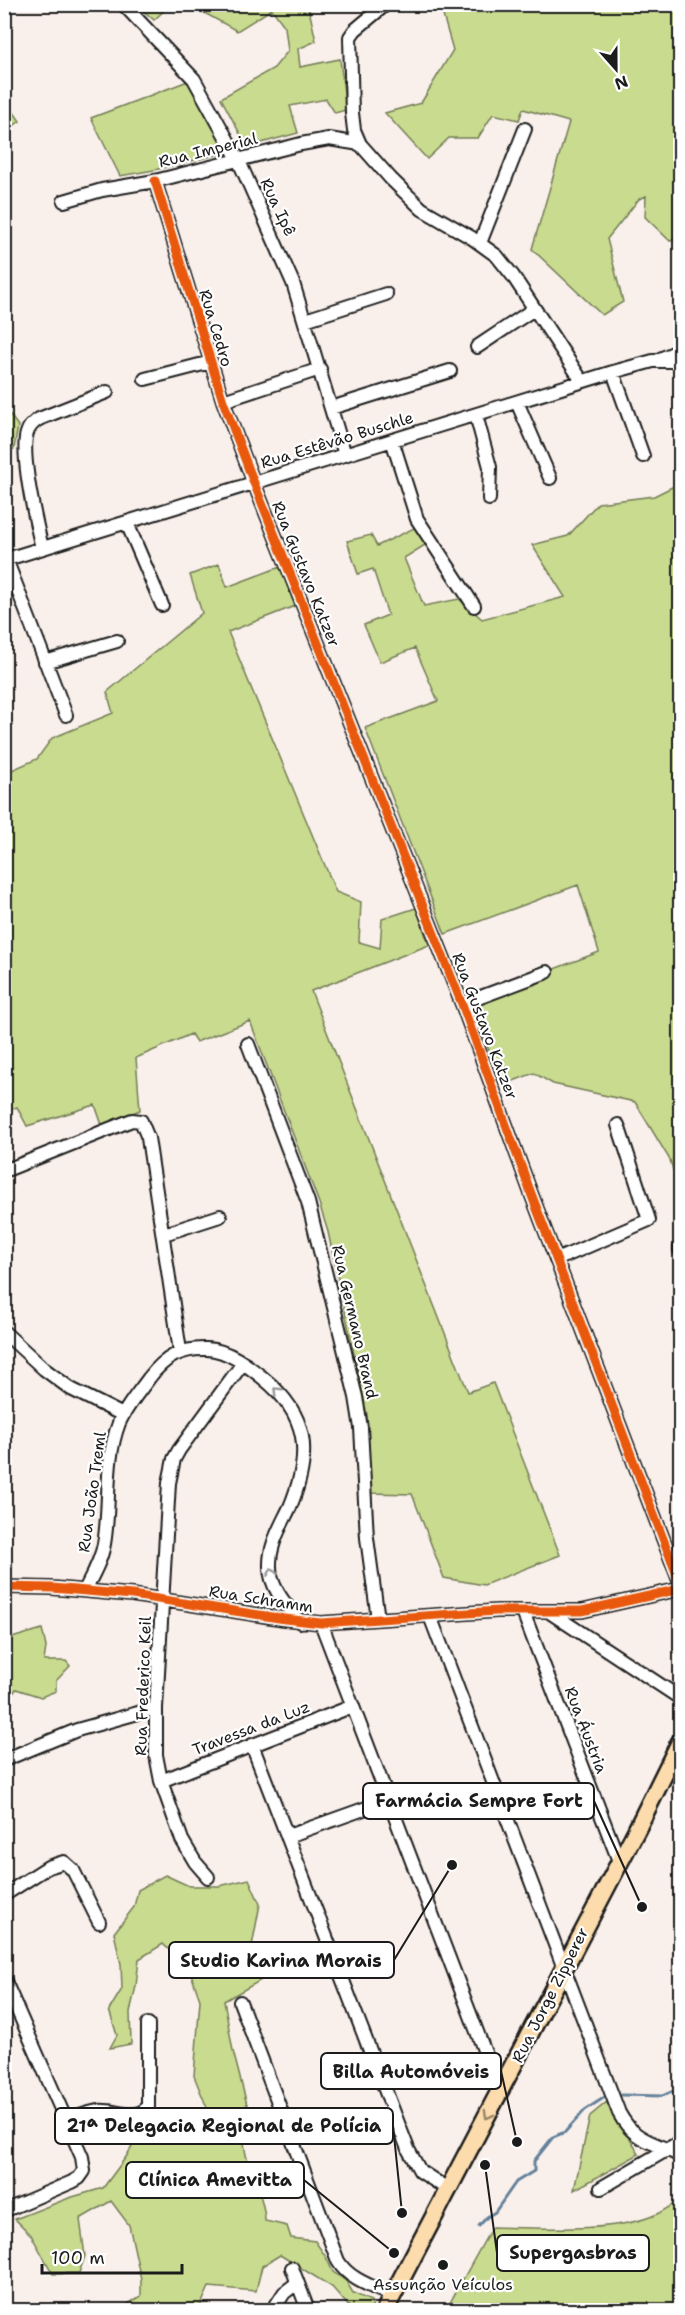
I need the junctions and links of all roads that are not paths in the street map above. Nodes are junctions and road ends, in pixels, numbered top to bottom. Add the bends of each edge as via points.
1 (123, 4) edge
2 (386, 4) edge
3 (525, 129) dead end
4 (360, 144) junction
5 (238, 159) junction
6 (154, 181) junction
7 (64, 201) dead end
8 (480, 243) junction
9 (386, 294) dead end
10 (534, 309) junction
11 (305, 321) junction
12 (477, 346) dead end
13 (681, 350) edge
14 (653, 361) junction
15 (681, 361) edge
16 (211, 362) junction
17 (320, 369) junction
18 (450, 371) dead end
19 (613, 372) junction
20 (145, 380) dead end
21 (582, 381) junction
22 (107, 392) dead end
23 (223, 401) junction
24 (517, 402) junction
25 (332, 408) junction
26 (476, 415) junction
27 (392, 440) junction
28 (345, 455) junction
29 (643, 456) dead end
30 (550, 478) dead end
31 (254, 483) junction
32 (489, 499) dead end
33 (127, 523) junction
34 (42, 548) junction
35 (5, 560) edge
36 (162, 605) dead end
37 (474, 606) dead end
38 (117, 641) dead end
39 (45, 662) junction
40 (66, 715) dead end
41 (547, 972) dead end
42 (462, 1004) junction
43 (248, 1044) dead end
44 (618, 1125) dead end
45 (4, 1172) edge
46 (220, 1216) dead end
47 (164, 1233) junction
48 (556, 1260) junction
49 (4, 1332) edge
50 (180, 1351) junction
51 (243, 1364) junction
52 (123, 1415) junction
53 (681, 1583) edge
54 (7, 1584) edge
55 (681, 1589) edge
56 (85, 1590) junction
57 (163, 1599) junction
58 (523, 1612) junction
59 (550, 1613) junction
60 (430, 1616) junction
61 (378, 1619) junction
62 (300, 1622) junction
63 (321, 1623) junction
64 (681, 1698) edge
65 (352, 1706) junction
66 (156, 1708) junction
67 (681, 1742) edge
68 (252, 1745) junction
69 (4, 1760) edge
70 (161, 1781) junction
71 (389, 1800) junction
72 (288, 1836) junction
73 (619, 1861) junction
74 (208, 1877) dead end
75 (4, 1894) edge
76 (99, 1922) dead end
77 (564, 1970) junction
78 (4, 1979) edge
79 (240, 2002) dead end
80 (148, 2024) dead end
81 (500, 2092) junction
82 (67, 2121) junction
83 (681, 2142) edge
84 (668, 2149) junction
85 (681, 2156) edge
86 (601, 2188) dead end
87 (449, 2190) junction
88 (4, 2211) edge
89 (292, 2268) dead end
90 (297, 2283) junction
91 (389, 2303) edge
92 (273, 2310) edge
93 (308, 2310) edge

1 - 5 street, Rua Ipê via 194,79
2 - 4 street via 350,37 352,113
3 - 8 street
4 - 5 street, Rua Imperial via 329,139
4 - 8 street via 428,214
5 - 6 street, Rua Imperial
5 - 11 street, Rua Ipê via 286,264
6 - 7 street, Rua Imperial
6 - 16 street, Rua Cedro
8 - 10 street via 508,269
9 - 11 street
10 - 12 street
10 - 21 street
11 - 17 street, Rua Ipê
13 - 14 street
14 - 15 street, Rua Estêvão Buschle
14 - 19 street, Rua Estêvão Buschle
16 - 20 street
16 - 23 street, Rua Cedro
17 - 23 street
17 - 25 street, Rua Ipê
18 - 25 street
19 - 21 street, Rua Estêvão Buschle
19 - 29 street
21 - 24 street, Rua Estêvão Buschle
22 - 34 street via 39,419 27,433 29,485
23 - 31 street, Rua Cedro
24 - 26 street, Rua Estêvão Buschle
24 - 30 street
25 - 28 street, Rua Ipê
26 - 27 street, Rua Estêvão Buschle
26 - 32 street via 490,466
27 - 28 street, Rua Estêvão Buschle
27 - 37 street via 417,519
28 - 31 street, Rua Estêvão Buschle
31 - 33 street, Rua Estêvão Buschle
31 - 42 street, Rua Gustavo Katzer
33 - 34 street, Rua Estêvão Buschle
33 - 36 street
34 - 35 street, Rua Estêvão Buschle
35 - 39 street
38 - 39 street
39 - 40 street
41 - 42 street
42 - 48 street, Rua Gustavo Katzer
43 - 61 street, Rua Germano Brand via 308,1202 354,1387 362,1428 367,1538
44 - 48 street via 649,1220
45 - 47 street via 132,1120 141,1121 148,1138
46 - 47 street
47 - 50 street
48 - 53 street, Rua Gustavo Katzer
49 - 52 street via 44,1370 71,1389
50 - 51 street via 216,1350
50 - 52 street, Rua João Treml via 152,1373
51 - 57 street, Rua Frederico Keil via 174,1459 169,1483
62 -> 51 street via 281,1598 270,1568 273,1544 302,1467 302,1430 285,1398
52 - 56 street, Rua João Treml via 106,1488 104,1545
54 - 56 street, Rua Schramm
55 - 59 street, Rua Schramm via 591,1610
56 - 57 street, Rua Schramm
57 - 62 street, Rua Schramm
57 - 66 street, Rua Frederico Keil
58 - 59 street, Rua Schramm
58 - 60 street, Rua Schramm
58 - 73 street, Rua Áustria
59 - 64 street
60 - 61 street, Rua Schramm
60 - 77 street
61 - 63 street, Rua Schramm
62 - 63 street, Rua Schramm
63 - 65 street
65 - 68 street, Travessa da Luz
65 - 71 street
66 - 69 street via 84,1727
66 - 70 street, Rua Frederico Keil via 156,1755
67 - 73 main road, Rua Jorge Zipperer
68 - 70 street, Travessa da Luz
68 - 72 street
70 - 74 street, Rua Frederico Keil via 185,1846
71 - 72 street
71 - 81 street
72 - 87 street via 415,2165
73 - 77 main road, Rua Jorge Zipperer
75 - 76 street via 48,1867 64,1862 73,1870
77 - 81 main road, Rua Jorge Zipperer
77 - 84 street via 628,2129 642,2140
78 - 82 street
79 - 91 street via 338,2261 344,2270
80 - 82 street via 148,2107 136,2114 100,2111
81 -> 87 main road, Rua Jorge Zipperer
82 - 88 street via 84,2164 80,2178
83 - 84 street
84 - 85 street
84 - 86 street
87 - 91 main road, Rua Jorge Zipperer
89 - 90 street
90 - 92 street via 284,2293
90 - 93 street

